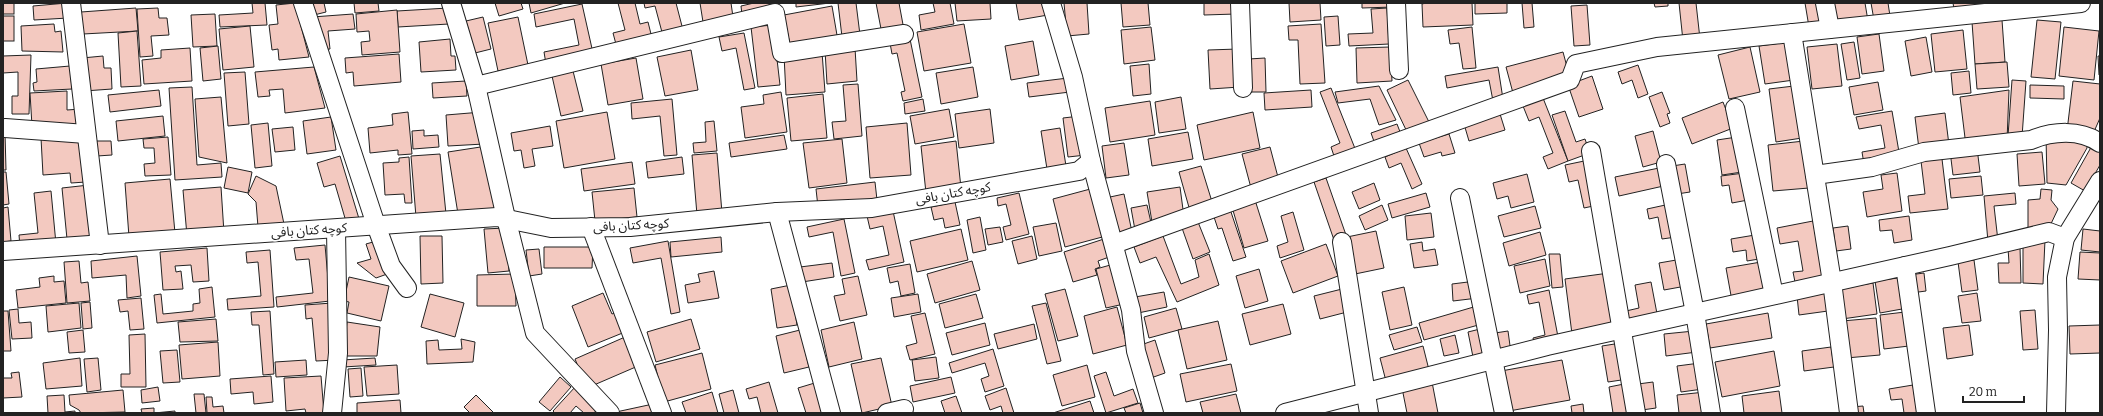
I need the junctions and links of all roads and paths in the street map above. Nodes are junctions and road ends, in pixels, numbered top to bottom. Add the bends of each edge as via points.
1 (71, 3) edge
2 (303, 3) edge
3 (451, 3) edge
4 (1051, 3) edge
5 (1240, 3) edge
6 (1396, 3) edge
7 (1825, 3) edge
8 (2080, 3) edge
9 (1830, 28) junction
10 (1792, 33) junction
11 (904, 34) dead end
12 (1399, 70) dead end
13 (476, 86) junction
14 (1243, 88) dead end
15 (1735, 108) dead end
16 (5, 128) dead end
17 (86, 134) junction
18 (2100, 143) edge
19 (1591, 151) dead end
20 (1092, 161) junction
21 (1666, 164) dead end
22 (1815, 175) junction
23 (2100, 182) edge
24 (1460, 198) dead end
25 (777, 212) junction
26 (506, 218) junction
27 (376, 225) junction
28 (591, 227) junction
29 (336, 228) junction
30 (2065, 238) junction
31 (1342, 242) dead end
32 (1114, 244) junction
33 (100, 245) junction
34 (3, 251) edge
35 (1905, 266) junction
36 (1832, 282) junction
37 (407, 288) dead end
38 (1774, 295) junction
39 (1695, 313) junction
40 (1621, 329) junction
41 (1494, 360) junction
42 (1365, 392) junction
43 (332, 413) edge
44 (610, 413) edge
45 (662, 413) edge
46 (831, 413) edge
47 (1154, 413) edge
48 (1285, 413) edge
49 (1369, 413) edge
50 (1504, 413) edge
51 (1636, 413) edge
52 (1711, 413) edge
53 (1849, 413) edge
54 (1926, 413) edge
55 (2056, 413) edge

1 - 17 street
2 - 27 street
3 - 13 street
4 - 20 street via 1073,77
5 - 14 street
6 - 12 street
7 - 9 street
8 - 9 street
9 - 10 street
10 - 22 street
10 - 32 street via 1657,47 1576,64 1570,80
11 - 13 street via 782,53 775,13
13 - 26 street
15 - 38 street
16 - 17 street
17 - 33 street
18 - 22 street via 2092,137 2074,133 2046,134 2031,140 1924,152 1872,167
19 - 40 street
20 - 25 street, کوچه کتان بافی via 1079,171 872,208
20 - 32 street
21 - 39 street
22 - 36 street
23 - 30 street
24 - 41 street
25 - 28 street, کوچه کتان بافی via 630,227
25 - 46 street
26 - 27 street, کوچه کتان بافی
26 - 28 street, کوچه کتان بافی via 551,228
26 - 44 street via 535,334
27 - 29 street, کوچه کتان بافی
27 - 37 street via 392,266
28 - 45 street
29 - 33 street, کوچه کتان بافی
29 - 43 street via 338,353
30 - 35 street via 2049,232
30 - 55 street via 2057,277
31 - 42 street
32 - 47 street via 1131,310 1136,351
33 - 34 street, کوچه کتان بافی
35 - 36 street
35 - 54 street
36 - 38 street
36 - 53 street
38 - 39 street
39 - 40 street
39 - 52 street
40 - 41 street
40 - 51 street
41 - 42 street
41 - 50 street
42 - 48 street
42 - 49 street

